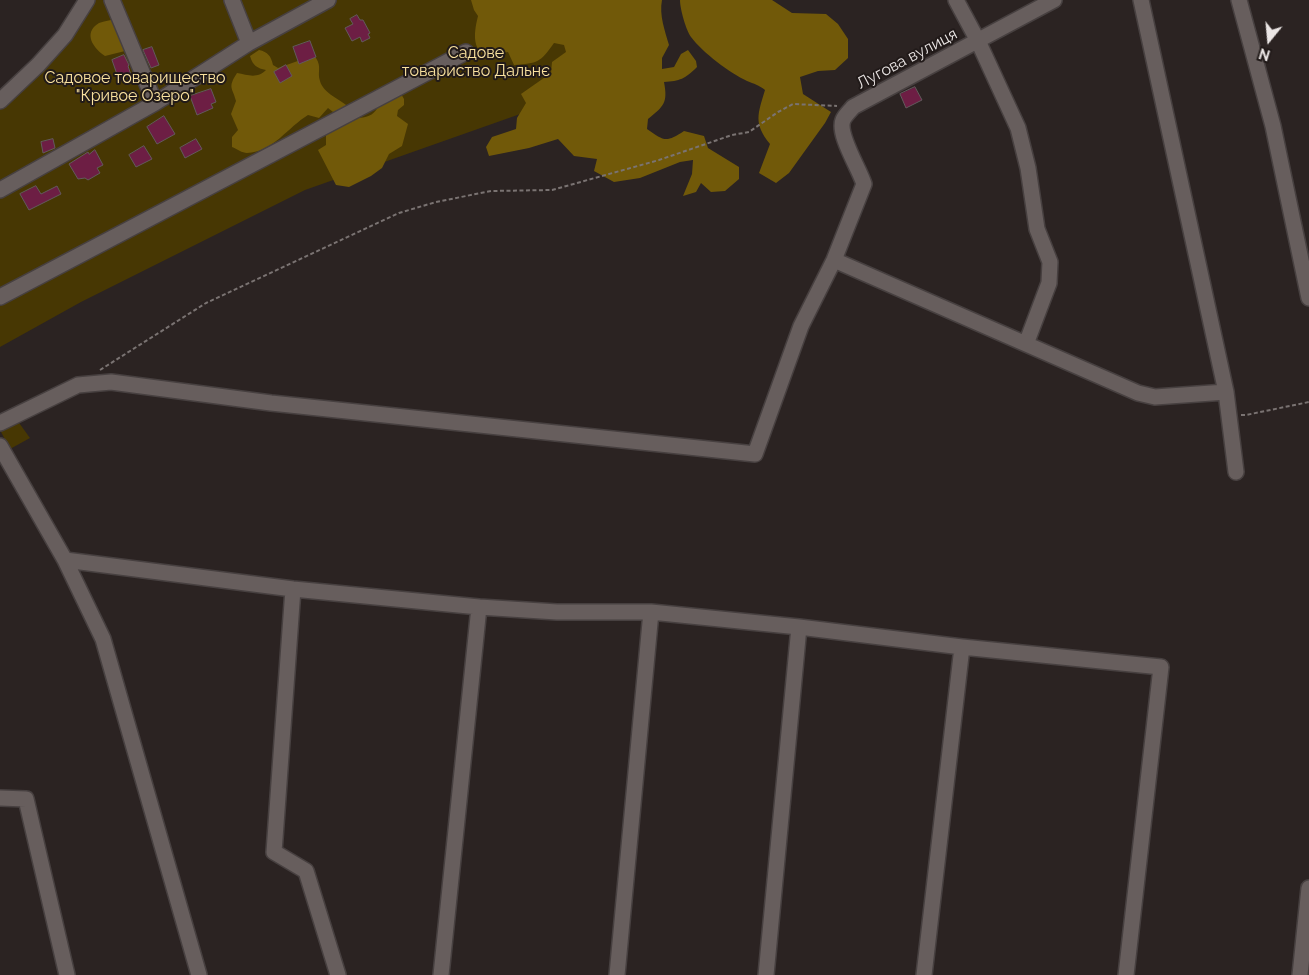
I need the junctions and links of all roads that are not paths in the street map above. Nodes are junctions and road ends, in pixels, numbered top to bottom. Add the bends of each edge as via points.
1 (87, 0) edge
2 (112, 0) edge
3 (232, 0) edge
4 (328, 0) edge
5 (956, 0) edge
6 (1054, 0) edge
7 (1141, 0) edge
8 (1239, 0) edge
9 (978, 41) junction
10 (250, 43) junction
11 (466, 52) dead end
12 (0, 101) edge
13 (155, 102) junction
14 (0, 190) edge
15 (834, 260) junction
16 (0, 297) edge
17 (1309, 298) edge
18 (1026, 344) junction
19 (1226, 392) junction
20 (0, 423) edge
21 (0, 446) edge
22 (1236, 472) dead end
23 (65, 560) junction
24 (293, 588) junction
25 (479, 607) junction
26 (651, 612) junction
27 (799, 627) junction
28 (962, 647) junction
29 (0, 798) edge
30 (1309, 888) edge
31 (67, 975) edge
32 (198, 975) edge
33 (338, 975) edge
34 (441, 975) edge
35 (617, 975) edge
36 (766, 975) edge
37 (924, 975) edge
38 (1126, 975) edge
39 (1300, 975) edge

1 - 12 street via 65,35
2 - 13 street
3 - 10 street
4 - 10 street
5 - 9 street
6 - 9 street, Лугова вулиця
7 - 19 street
8 - 17 street via 1273,126
9 - 15 street, Лугова вулиця via 853,107 843,120 842,134 864,184
9 - 18 street via 1018,128 1037,229 1050,262 1049,283
10 - 13 street
11 - 16 street
13 - 14 street
15 - 18 street
15 - 20 street via 801,326 755,454 271,403 111,382 78,385
18 - 19 street via 1138,393 1155,397
19 - 22 street
21 - 23 street
23 - 24 street
23 - 32 street via 103,639
24 - 25 street
24 - 33 street via 274,852 306,871
25 - 26 street via 557,612
25 - 34 street
26 - 27 street
26 - 35 street
27 - 28 street
27 - 36 street
28 - 37 street
28 - 38 street via 1161,667
29 - 31 street via 26,799
30 - 39 street

